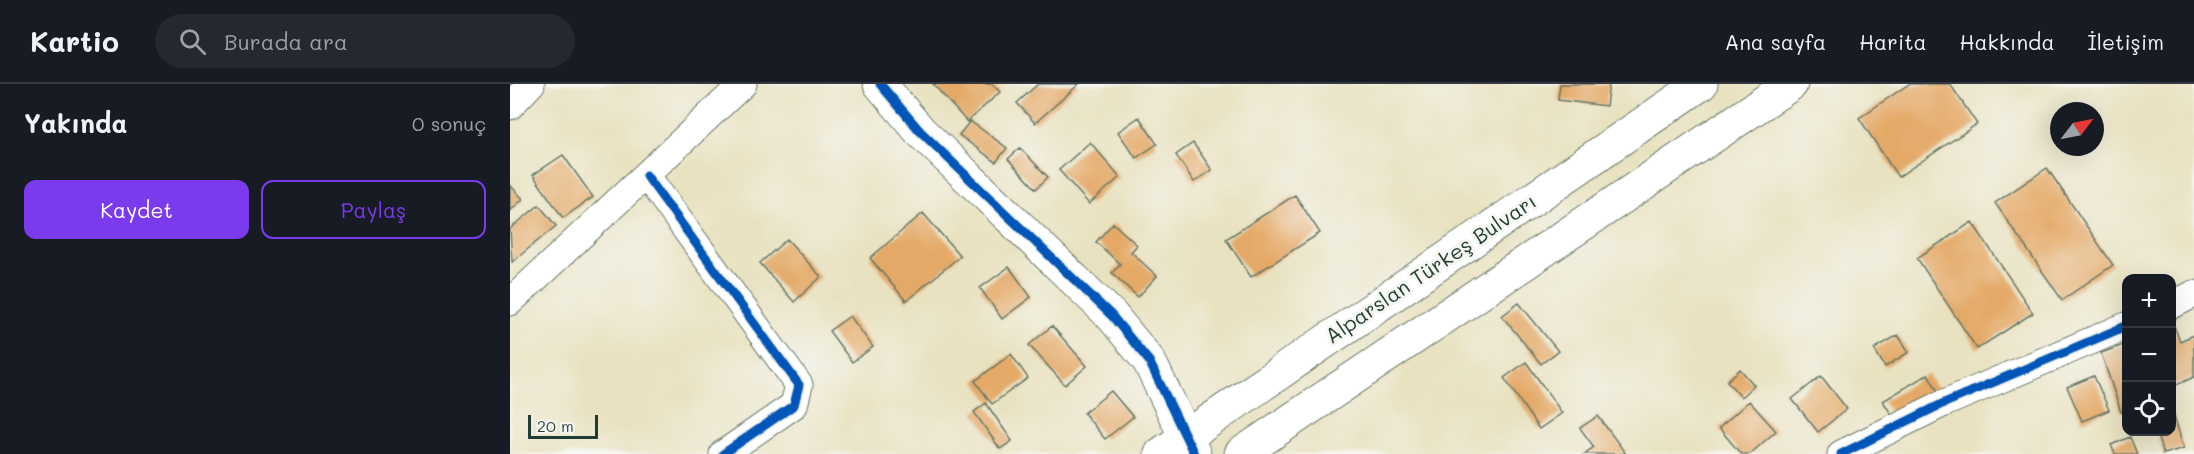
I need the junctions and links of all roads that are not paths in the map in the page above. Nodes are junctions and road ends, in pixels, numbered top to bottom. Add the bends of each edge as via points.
1 (531, 84) edge
2 (743, 84) edge
3 (880, 84) edge
4 (1701, 84) edge
5 (1791, 84) edge
6 (510, 106) edge
7 (646, 175) junction
8 (2194, 294) edge
9 (510, 302) edge
10 (2176, 303) edge
11 (2122, 328) edge
12 (1180, 448) edge
13 (723, 454) edge
14 (1241, 454) edge
15 (1841, 454) edge

1 - 6 street
2 - 7 street
3 - 12 main road via 920,131 1112,316 1149,361
4 - 12 main road, Alparslan Türkeş Bulvarı
5 - 14 main road
7 - 9 street
7 - 13 street via 799,385 794,405
8 - 10 street
11 - 15 street via 1942,404

